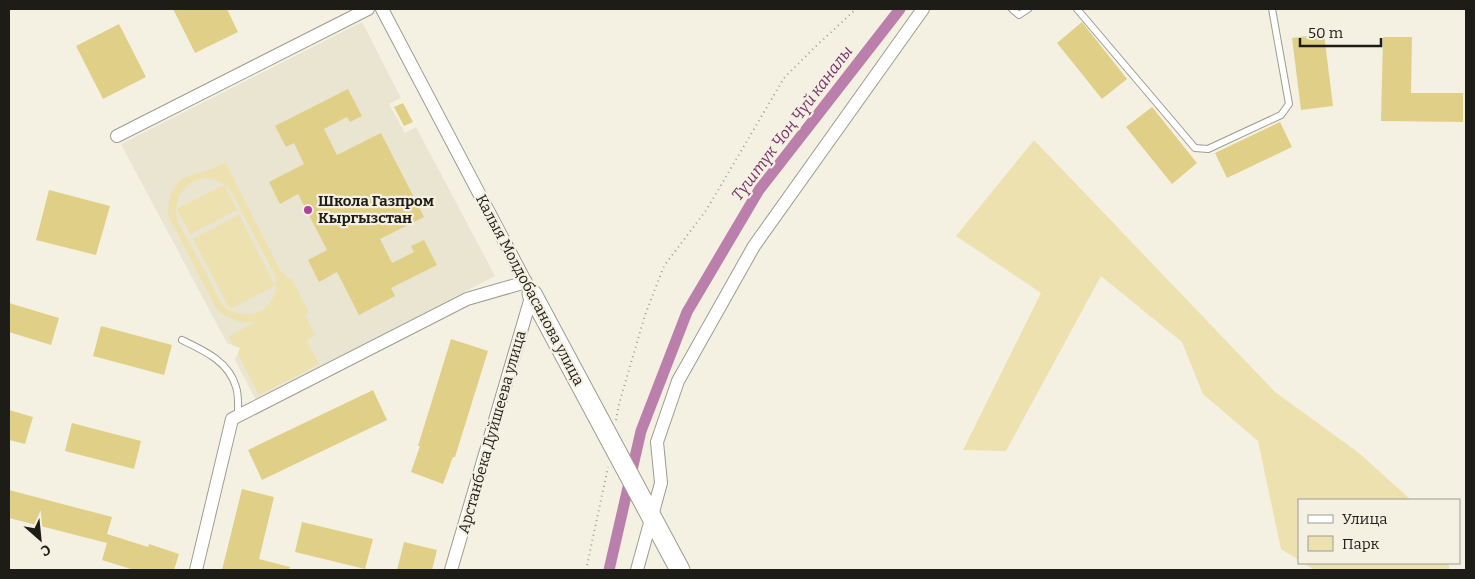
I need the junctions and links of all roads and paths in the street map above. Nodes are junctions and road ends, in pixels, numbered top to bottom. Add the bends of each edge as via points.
1 (368, 9) edge
2 (382, 9) edge
3 (856, 9) edge
4 (924, 9) edge
5 (1012, 9) edge
6 (1028, 9) edge
7 (1077, 9) edge
8 (1272, 9) edge
9 (117, 136) dead end
10 (529, 288) junction
11 (182, 340) dead end
12 (238, 415) junction
13 (616, 421) dead end
14 (612, 446) junction
15 (651, 517) junction
16 (196, 570) edge
17 (451, 570) edge
18 (586, 570) edge
19 (637, 570) edge
20 (680, 570) edge

1 - 9 street
2 - 10 street, Калыя Молдобасанова улица
3 - 13 path via 784,78 707,209 664,266 645,315
4 - 15 street via 754,246 702,336 678,381 657,442 661,483
5 - 6 lane via 1019,15
7 - 8 lane via 1195,148 1208,149 1281,115 1288,104
10 - 12 street via 468,299
10 - 14 street, Калыя Молдобасанова улица
10 - 17 street, Арстанбека Дуйшеева улица
11 - 12 lane via 208,352 231,372 237,389
12 - 16 street via 232,418
14 - 15 street, Калыя Молдобасанова улица
14 - 18 path
15 - 19 street
15 - 20 street, Калыя Молдобасанова улица

